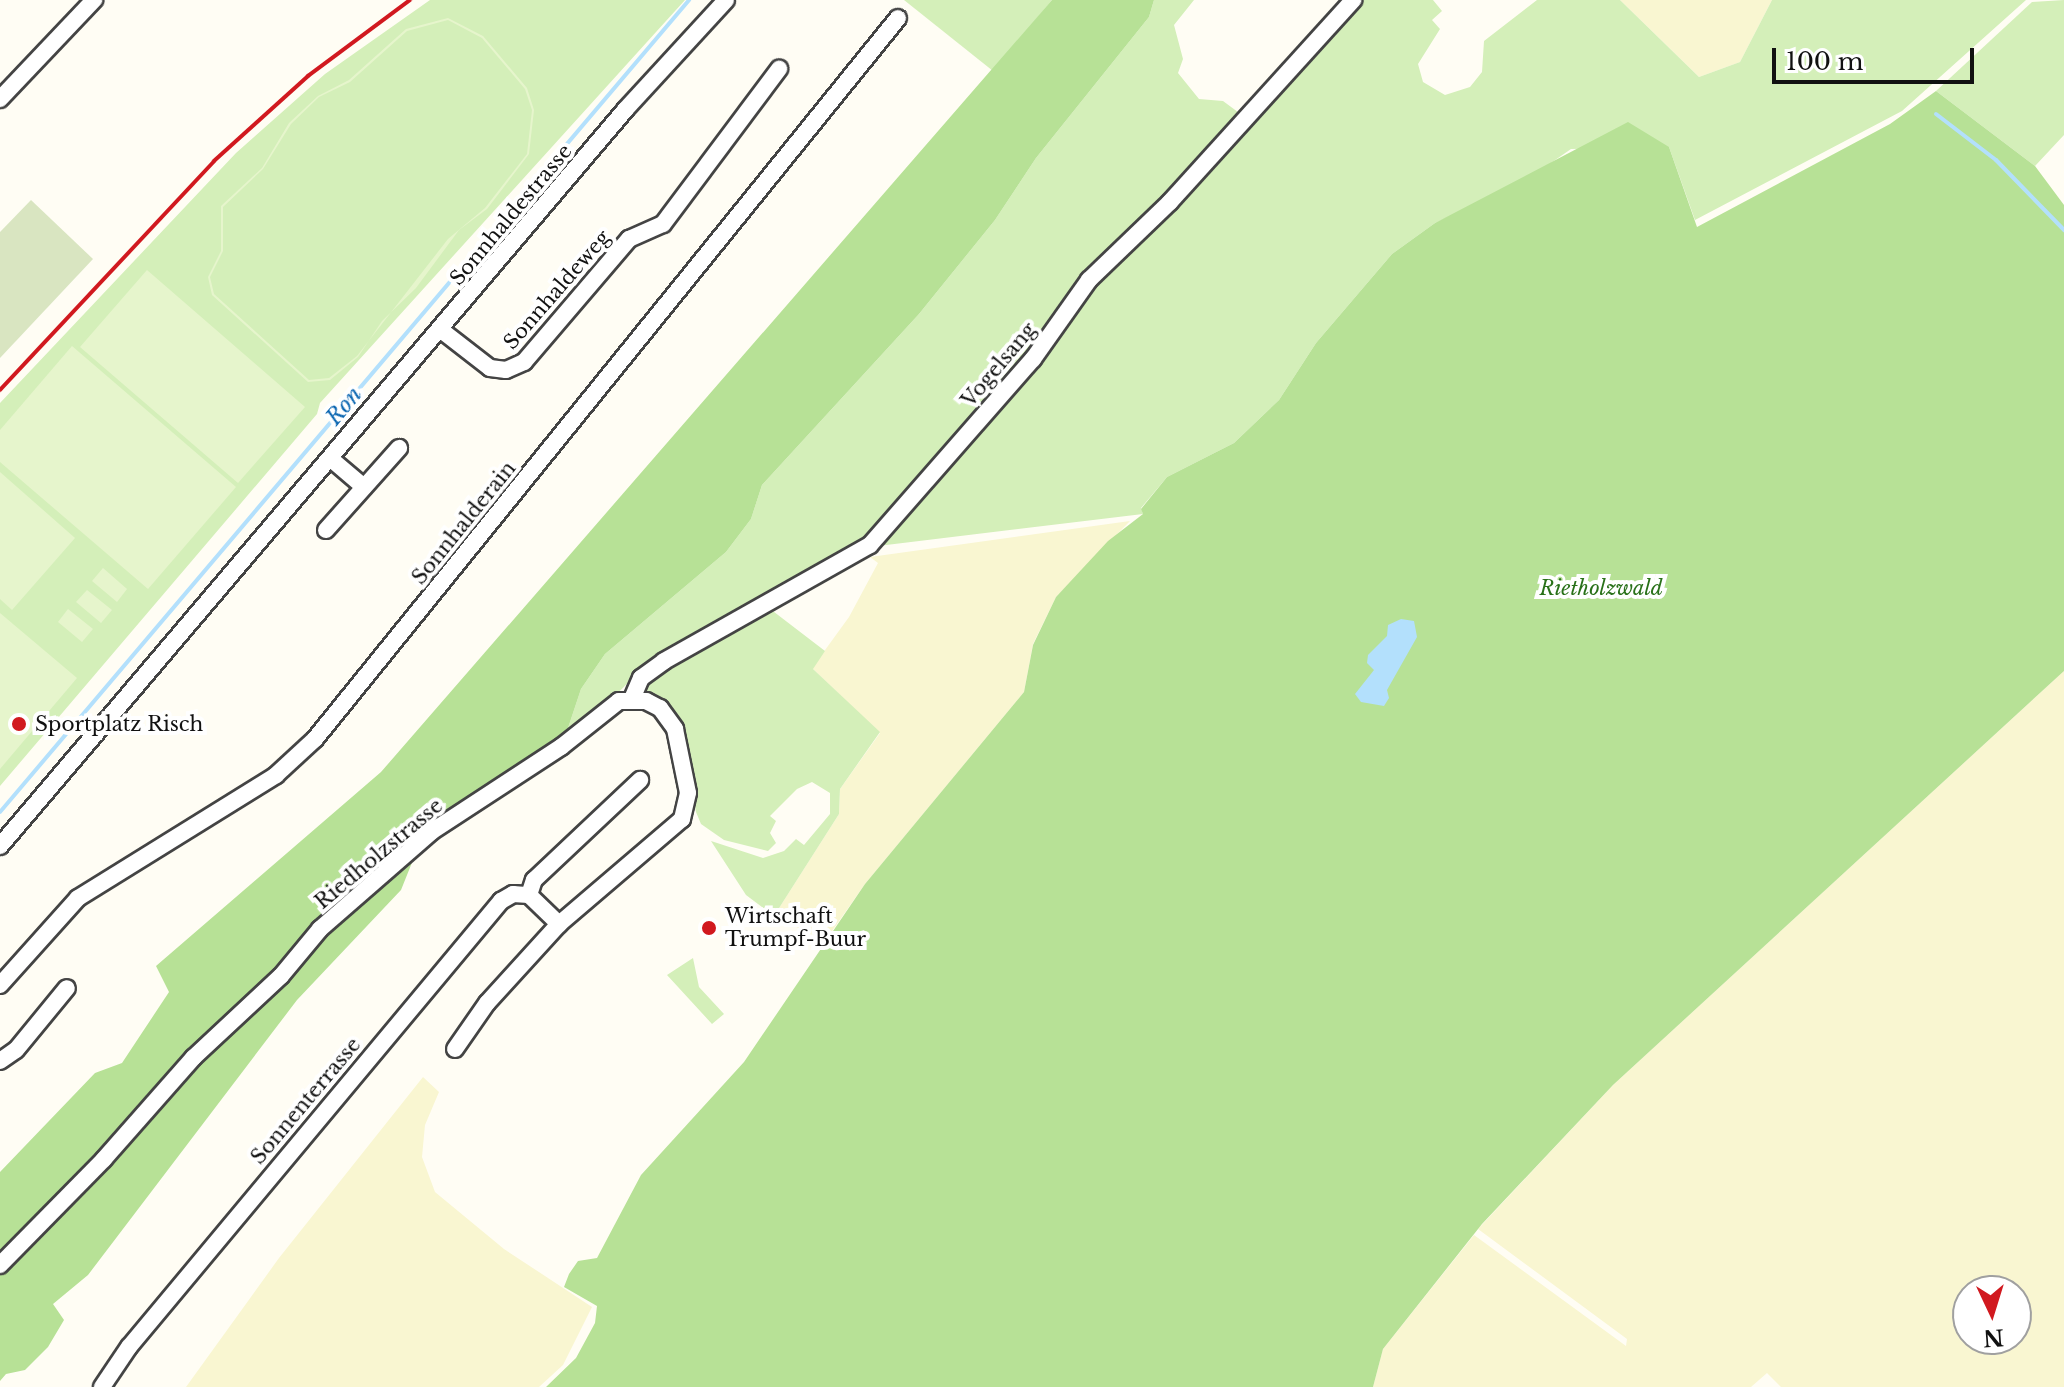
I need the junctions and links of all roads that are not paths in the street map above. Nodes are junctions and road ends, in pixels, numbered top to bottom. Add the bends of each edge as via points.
1 (94, 0) edge
2 (726, 0) edge
3 (1353, 0) edge
4 (898, 18) dead end
5 (779, 69) dead end
6 (0, 99) edge
7 (441, 330) junction
8 (399, 448) dead end
9 (331, 459) junction
10 (364, 487) junction
11 (326, 530) dead end
12 (632, 699) junction
13 (640, 780) dead end
14 (0, 846) edge
15 (529, 895) junction
16 (559, 924) junction
17 (0, 985) edge
18 (67, 988) dead end
19 (455, 1049) dead end
20 (0, 1061) edge
21 (0, 1265) edge
22 (102, 1387) edge

1 - 6 street
2 - 7 street, Sonnhaldestrasse via 625,110
3 - 12 street, Vogelsang via 1170,202 1089,280 1033,359 870,545 664,661 641,678
4 - 17 street, Sonnhalderain via 315,739 276,775 78,898
5 - 7 street, Sonnhaldeweg via 663,224 629,239 524,362 506,370 490,368
7 - 9 street, Sonnhaldestrasse
8 - 10 street
9 - 10 street
9 - 14 street, Sonnhaldestrasse
10 - 11 street
12 - 16 street via 660,708 675,729 687,811
12 - 21 street, Riedholzstrasse via 619,701 561,747 431,832 364,889 193,1058
13 - 15 street via 534,880
15 - 16 street
15 - 22 street, Sonnenterrasse via 513,894 501,901 479,926 149,1323
16 - 19 street via 487,1003
18 - 20 street via 16,1050

